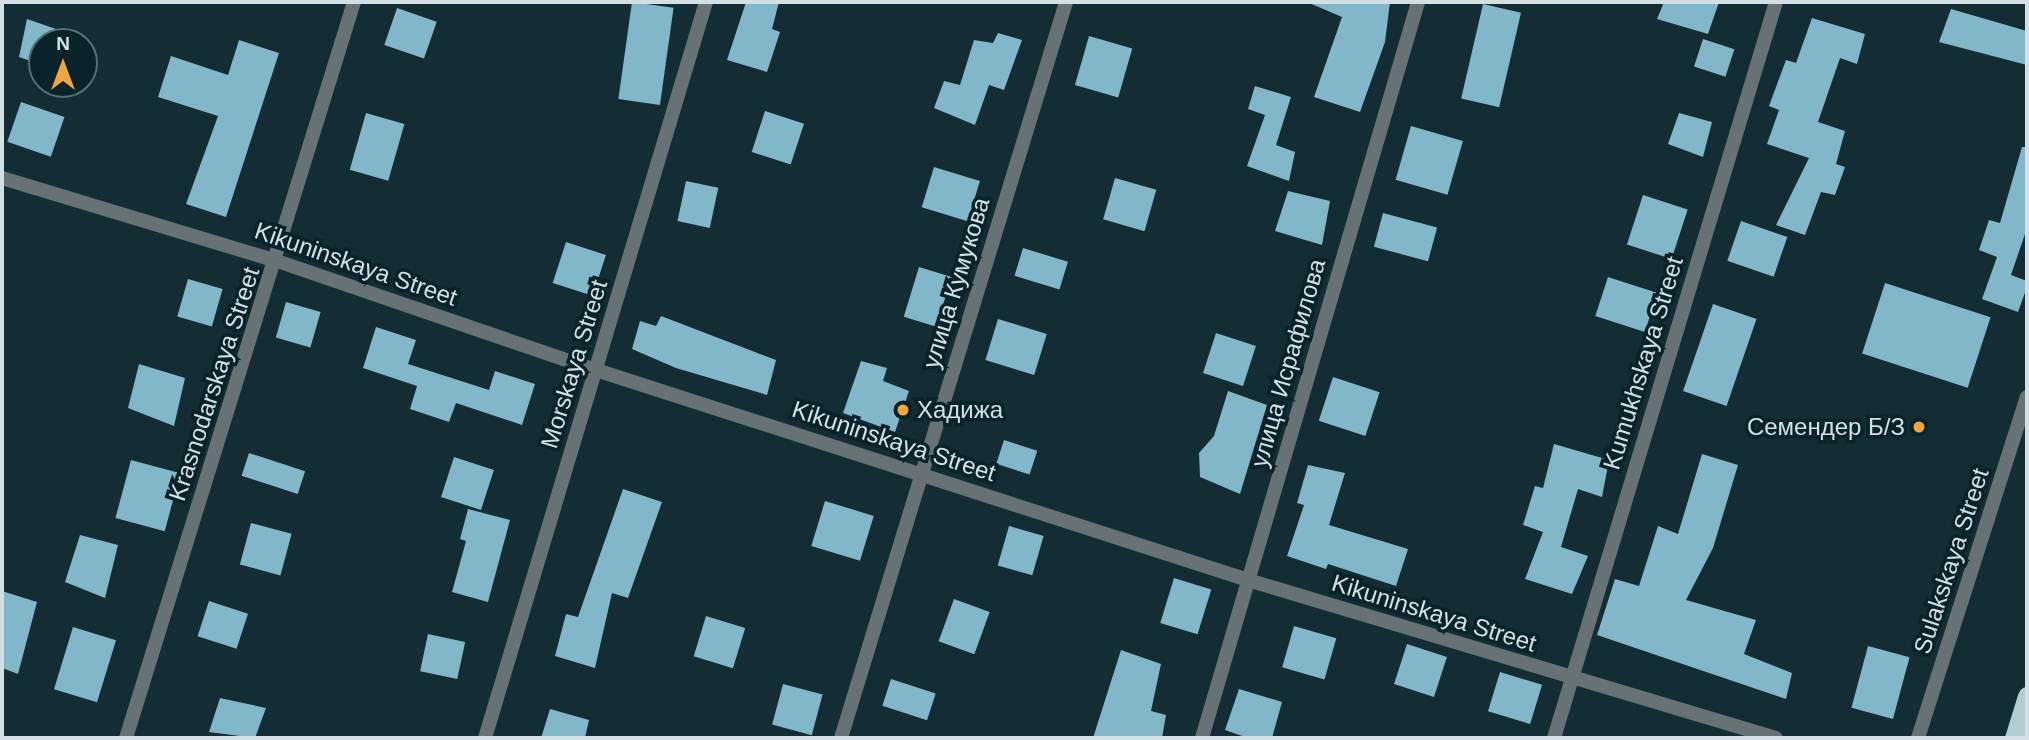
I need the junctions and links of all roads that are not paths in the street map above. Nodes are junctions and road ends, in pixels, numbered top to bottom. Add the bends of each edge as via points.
1 (354, 2) edge
2 (706, 2) edge
3 (1066, 2) edge
4 (1419, 2) edge
5 (1776, 2) edge
6 (2, 178) edge
7 (277, 261) junction
8 (596, 370) junction
9 (2027, 397) edge
10 (921, 474) junction
11 (1248, 580) junction
12 (1572, 678) junction
13 (2027, 696) edge
14 (126, 738) edge
15 (485, 738) edge
16 (841, 738) edge
17 (1202, 738) edge
18 (1554, 738) edge
19 (1776, 738) edge
20 (1918, 738) edge
21 (2014, 738) edge

1 - 7 street, Krasnodarskaya Street
2 - 8 street, Morskaya Street
3 - 10 street, улица Кумукова
4 - 11 street, улица Исрафилова
5 - 12 street, Kumukhskaya Street
6 - 7 street, Kikuninskaya Street
7 - 8 street, Kikuninskaya Street
7 - 14 street, Krasnodarskaya Street
8 - 10 street, Kikuninskaya Street
8 - 15 street, Morskaya Street
9 - 20 street, Sulakskaya Street
10 - 11 street, Kikuninskaya Street
10 - 16 street, улица Кумукова
11 - 12 street, Kikuninskaya Street
11 - 17 street, улица Исрафилова
12 - 18 street, Kumukhskaya Street
12 - 19 street, Kikuninskaya Street
13 - 21 highway

